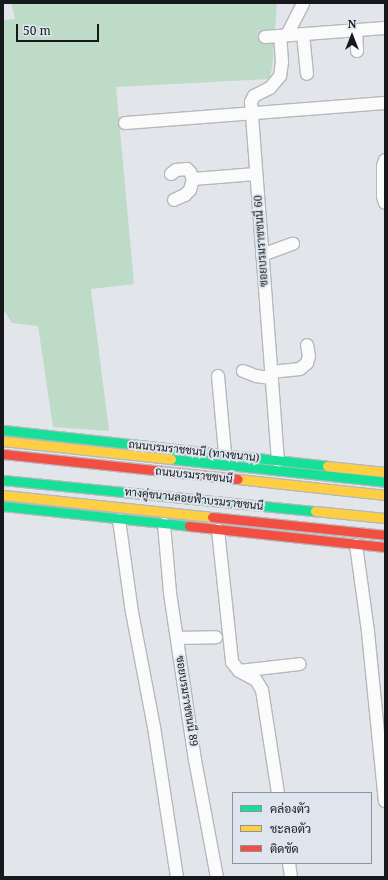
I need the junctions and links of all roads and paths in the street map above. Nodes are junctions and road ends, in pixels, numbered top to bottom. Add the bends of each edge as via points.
1 (303, 3) edge
2 (385, 28) edge
3 (356, 30) junction
4 (303, 34) junction
5 (284, 35) junction
6 (265, 37) dead end
7 (357, 50) dead end
8 (307, 74) dead end
9 (385, 103) edge
10 (252, 113) junction
11 (125, 123) dead end
12 (385, 160) edge
13 (171, 174) dead end
14 (256, 174) junction
15 (193, 179) junction
16 (174, 200) dead end
17 (385, 203) edge
18 (293, 244) dead end
19 (262, 255) junction
20 (307, 345) dead end
21 (243, 371) dead end
22 (271, 375) junction
23 (218, 376) dead end
24 (3, 430) edge
25 (3, 441) edge
26 (224, 453) junction
27 (3, 454) edge
28 (278, 460) junction
29 (385, 472) edge
30 (97, 474) dead end
31 (3, 480) edge
32 (385, 482) edge
33 (3, 486) edge
34 (3, 495) edge
35 (385, 496) edge
36 (385, 503) edge
37 (3, 506) edge
38 (385, 518) edge
39 (119, 520) junction
40 (164, 524) junction
41 (385, 524) edge
42 (218, 530) junction
43 (385, 535) edge
44 (356, 545) junction
45 (385, 547) edge
46 (216, 637) dead end
47 (177, 638) junction
48 (300, 664) dead end
49 (239, 672) junction
50 (278, 792) edge
51 (385, 801) edge
52 (289, 864) edge
53 (177, 877) edge
54 (217, 877) edge
55 (291, 877) edge

1 - 5 street
2 - 3 street
3 - 4 street
3 - 7 street
4 - 5 street
4 - 8 street
5 - 6 street
5 - 10 street, ซอยบรมราชชนนี 60 via 280,76 270,88 254,96 251,102
9 - 10 street
10 - 11 street
10 - 14 street, ซอยบรมราชชนนี 60
12 - 17 street via 382,166 382,196
13 - 15 street via 176,170 187,170
14 - 15 street
14 - 19 street, ซอยบรมราชชนนี 60
15 - 16 street via 190,190
18 - 19 street
19 - 22 street, ซอยบรมราชชนนี 60
20 - 22 street via 309,356 304,366
21 - 22 street via 256,376
22 - 28 street, ซอยบรมราชชนนี 60
23 - 26 street
24 - 26 main road, ถนนบรมราชชนนี (ทางขนาน)
25 - 32 main road
26 - 28 main road, ถนนบรมราชชนนี (ทางขนาน)
27 - 35 main road, ถนนบรมราชชนนี
28 - 29 main road, ถนนบรมราชชนนี (ทางขนาน)
30 - 36 main road, ทางคู่ขนานลอยฟ้าบรมราชชนนี
31 - 38 main road, ทางคู่ขนานลอยฟ้าบรมราชชนนี
33 - 41 main road
34 - 43 main road
37 - 39 main road
39 - 40 main road
39 - 53 street
40 - 42 main road
40 - 47 street, ซอยบรมราชชนนี 89
42 - 44 main road
42 - 49 street via 230,650 232,662
44 - 45 main road
44 - 51 street via 368,632
46 - 47 street
47 - 54 street, ซอยบรมราชชนนี 89
48 - 49 street
49 - 50 street via 256,680 262,690
52 - 55 street

